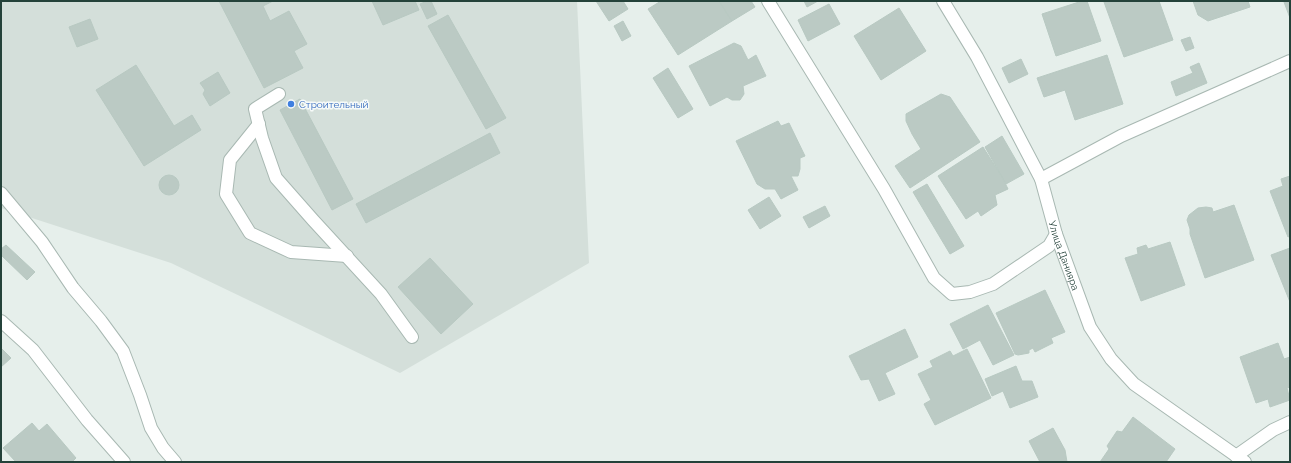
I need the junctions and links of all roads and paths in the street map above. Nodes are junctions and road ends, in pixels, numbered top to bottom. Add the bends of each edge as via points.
1 (768, 1) edge
2 (943, 1) edge
3 (1290, 61) edge
4 (279, 94) dead end
5 (259, 124) junction
6 (1041, 178) junction
7 (1, 193) edge
8 (1056, 234) junction
9 (347, 256) junction
10 (1, 321) edge
11 (412, 337) dead end
12 (1290, 422) edge
13 (1240, 459) edge
14 (124, 462) edge
15 (175, 462) edge

1 - 8 street via 884,189 934,278 952,294 970,292 993,284 1049,246
2 - 6 street, Улица Данияра via 977,57
3 - 6 street via 1121,136
4 - 5 street via 255,109
5 - 9 street via 276,178
5 - 9 street via 230,160 226,194 250,233 291,252
6 - 8 street, Улица Данияра
7 - 15 street via 42,242 73,288 123,351 151,428
8 - 13 street, Улица Данияра via 1090,327 1111,359 1134,384
9 - 11 street via 381,294
10 - 14 street via 33,350 87,420
12 - 13 street via 1273,430

